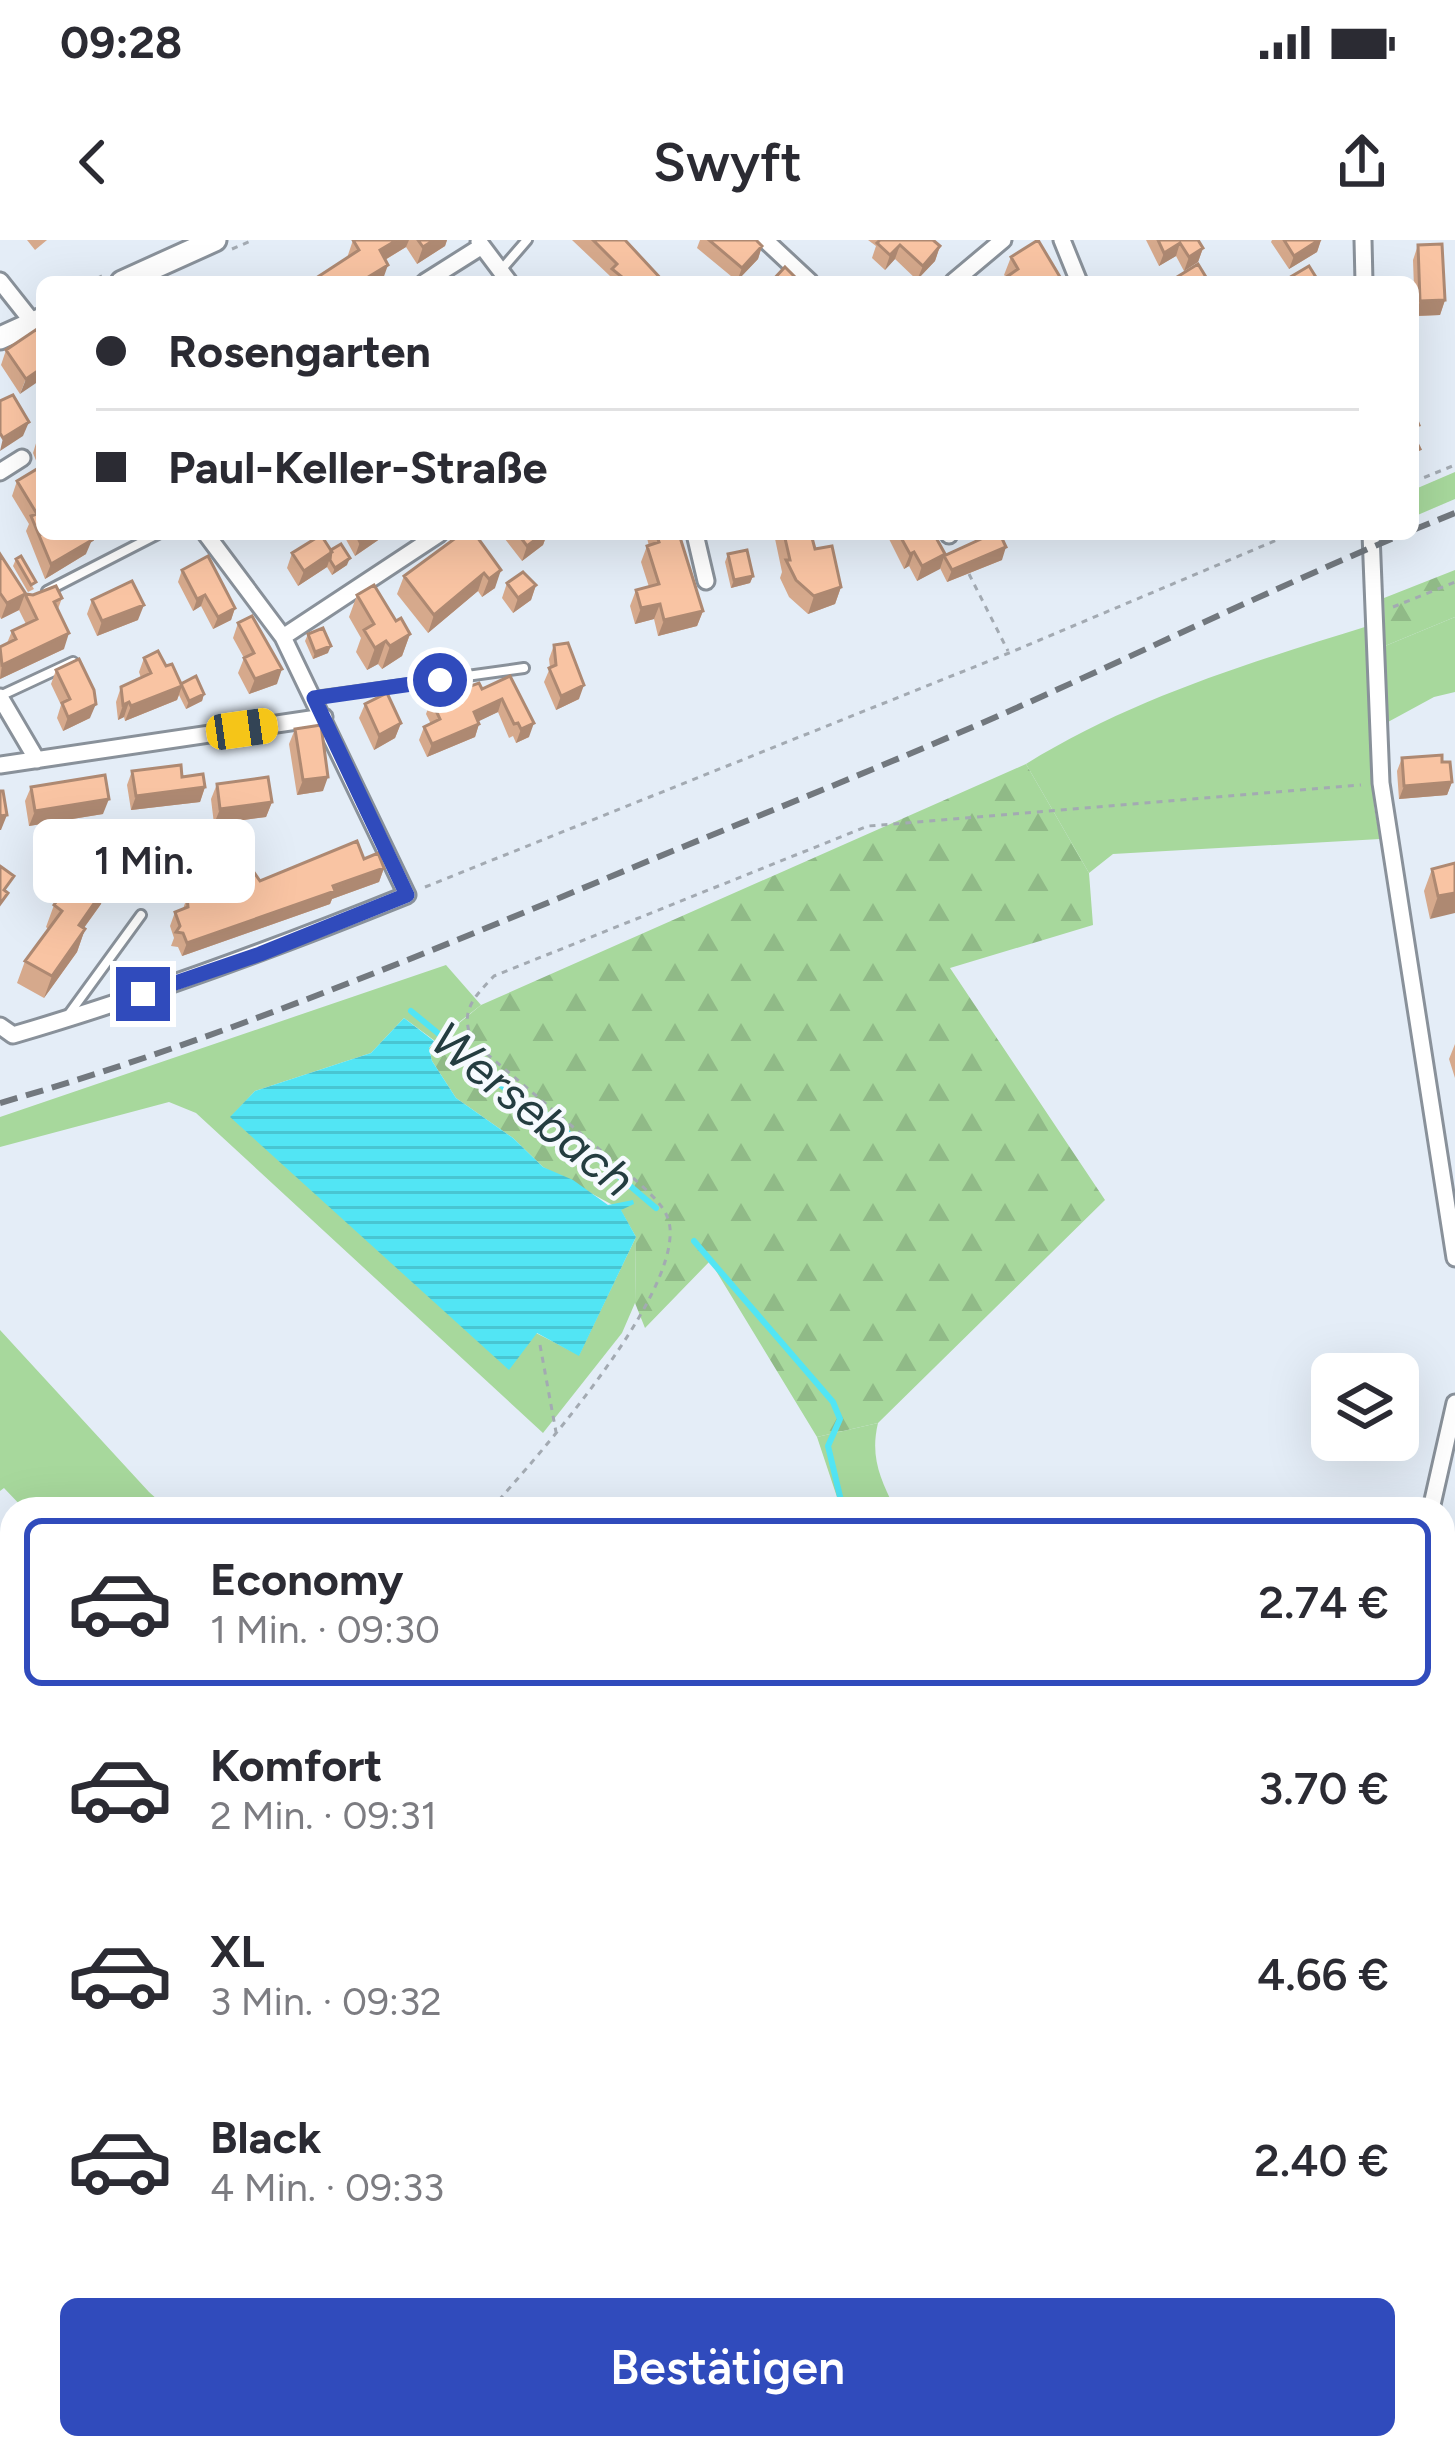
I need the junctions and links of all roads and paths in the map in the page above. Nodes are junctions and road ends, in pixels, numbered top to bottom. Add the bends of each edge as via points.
1 (215, 240) edge
2 (527, 240) edge
3 (765, 240) edge
4 (1003, 240) edge
5 (1062, 240) edge
6 (1363, 240) edge
7 (480, 243) edge
8 (135, 276) edge
9 (433, 276) edge
10 (505, 276) edge
11 (804, 276) edge
12 (960, 276) edge
13 (1076, 276) edge
14 (1364, 276) edge
15 (0, 281) edge
16 (36, 322) edge
17 (36, 326) edge
18 (0, 338) edge
19 (22, 458) dead end
20 (1455, 464) edge
21 (0, 472) edge
22 (1419, 479) edge
23 (146, 540) edge
24 (210, 540) edge
25 (430, 540) edge
26 (696, 540) edge
27 (1277, 540) edge
28 (1371, 540) edge
29 (969, 574) edge
30 (706, 581) dead end
31 (1455, 582) edge
32 (44, 593) edge
33 (1375, 614) junction
34 (283, 637) junction
35 (1009, 653) junction
36 (73, 662) edge
37 (524, 668) dead end
38 (0, 697) edge
39 (314, 698) junction
40 (324, 717) junction
41 (37, 760) junction
42 (0, 765) edge
43 (1381, 783) junction
44 (407, 895) junction
45 (141, 915) dead end
46 (65, 1020) junction
47 (0, 1026) edge
48 (1447, 1149) edge
49 (1455, 1258) edge
50 (540, 1345) dead end
51 (1455, 1403) edge
52 (556, 1434) junction
53 (501, 1497) edge
54 (1434, 1497) edge

1 - 8 street
2 - 10 lane
3 - 11 street
4 - 12 street
5 - 13 street
6 - 14 street
7 - 9 street
7 - 10 street
15 - 16 street
17 - 18 street
19 - 21 street
20 - 22 path
23 - 32 lane
24 - 34 street
25 - 34 street
26 - 30 street
27 - 35 path
28 - 33 street
29 - 35 path
31 - 33 path
33 - 43 street
34 - 39 street
35 - 44 path
36 - 38 lane
37 - 39 lane
38 - 41 street
39 - 40 street
40 - 41 street
40 - 44 street
41 - 42 street
43 - 48 street
43 - 52 path via 868,826 494,976 469,1002 466,1028 474,1042 639,1183 665,1209 670,1232 633,1329
44 - 46 street
45 - 46 lane
46 - 47 street via 13,1035
48 - 49 street
50 - 52 path
51 - 54 street
52 - 53 path

